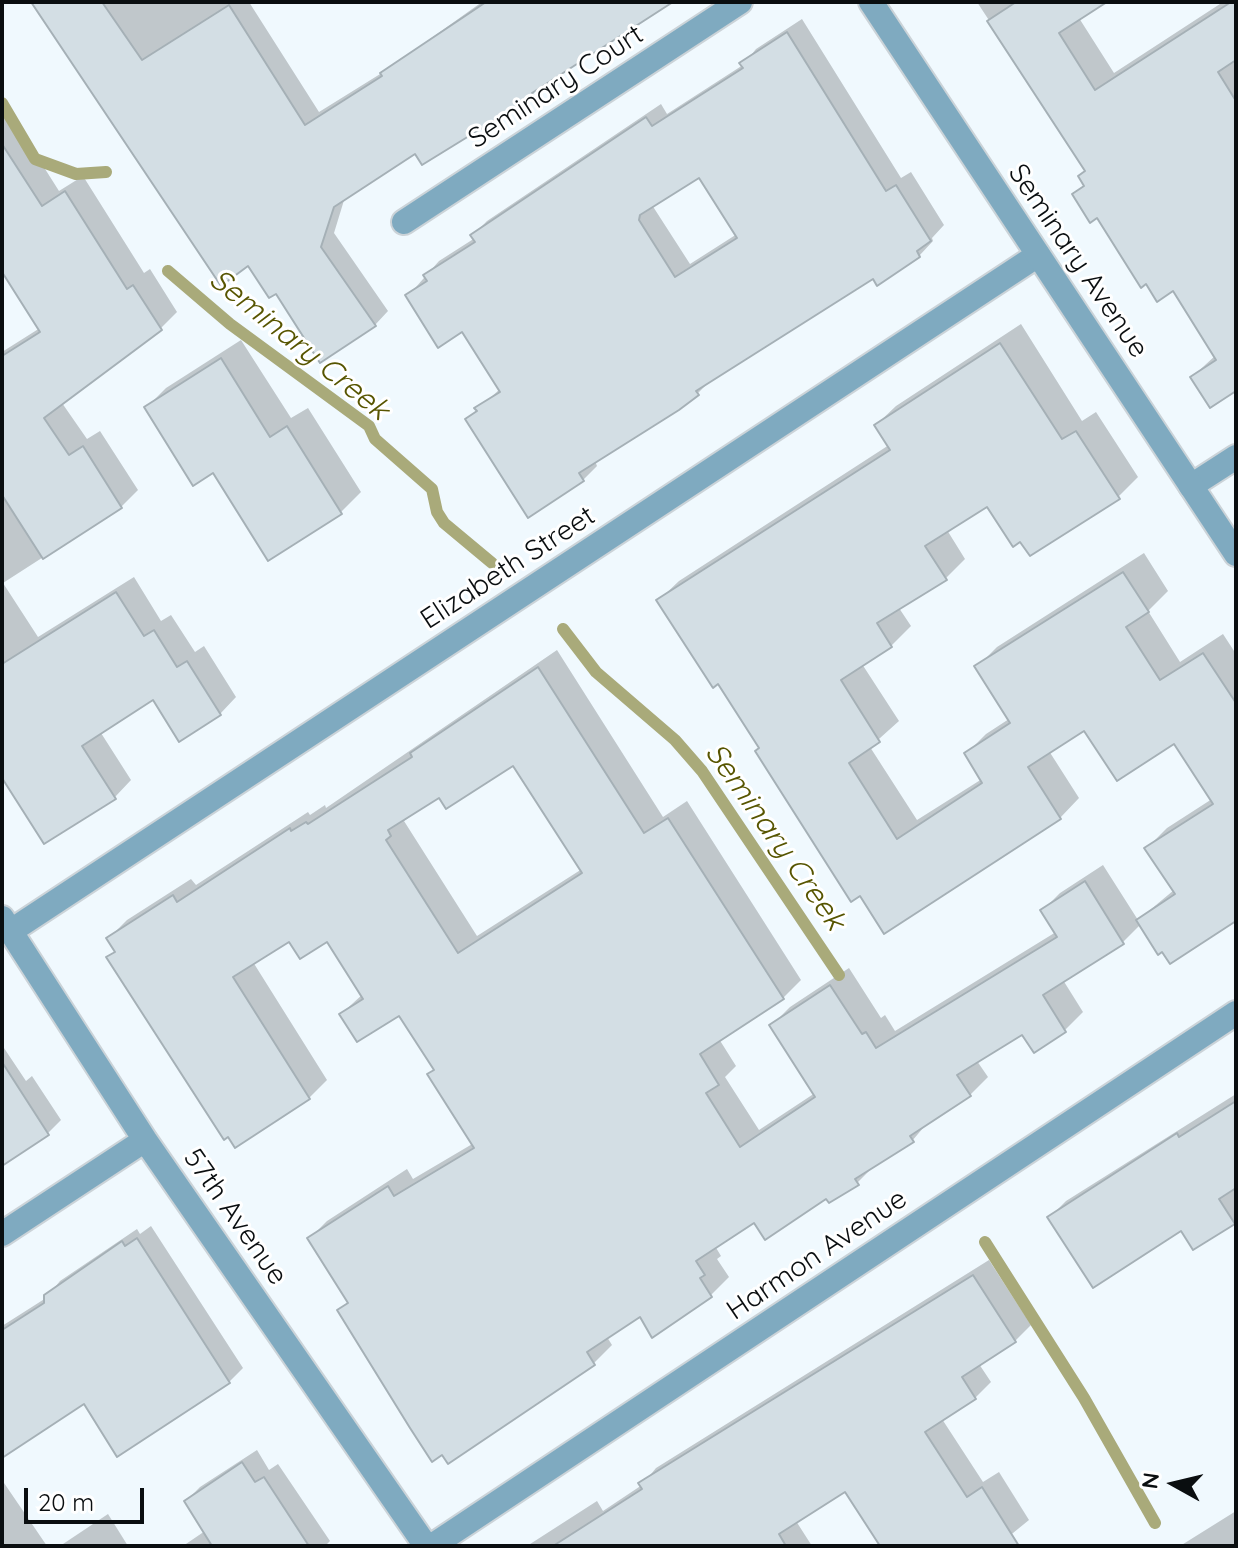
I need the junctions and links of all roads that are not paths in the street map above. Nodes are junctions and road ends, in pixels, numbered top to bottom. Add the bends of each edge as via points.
1 (740, 2) edge
2 (871, 2) edge
3 (404, 222) dead end
4 (1038, 255) junction
5 (1236, 457) edge
6 (1191, 486) junction
7 (1236, 554) edge
8 (7, 924) edge
9 (1236, 1013) edge
10 (145, 1140) junction
11 (2, 1234) edge
12 (429, 1546) edge

1 - 3 street, Seminary Court
2 - 4 street, Seminary Avenue
4 - 6 street, Seminary Avenue
4 - 8 street, Elizabeth Street
5 - 6 street
6 - 7 street, Seminary Avenue
8 - 10 street, 57th Avenue
9 - 12 street, Harmon Avenue
10 - 11 street
10 - 12 street, 57th Avenue

